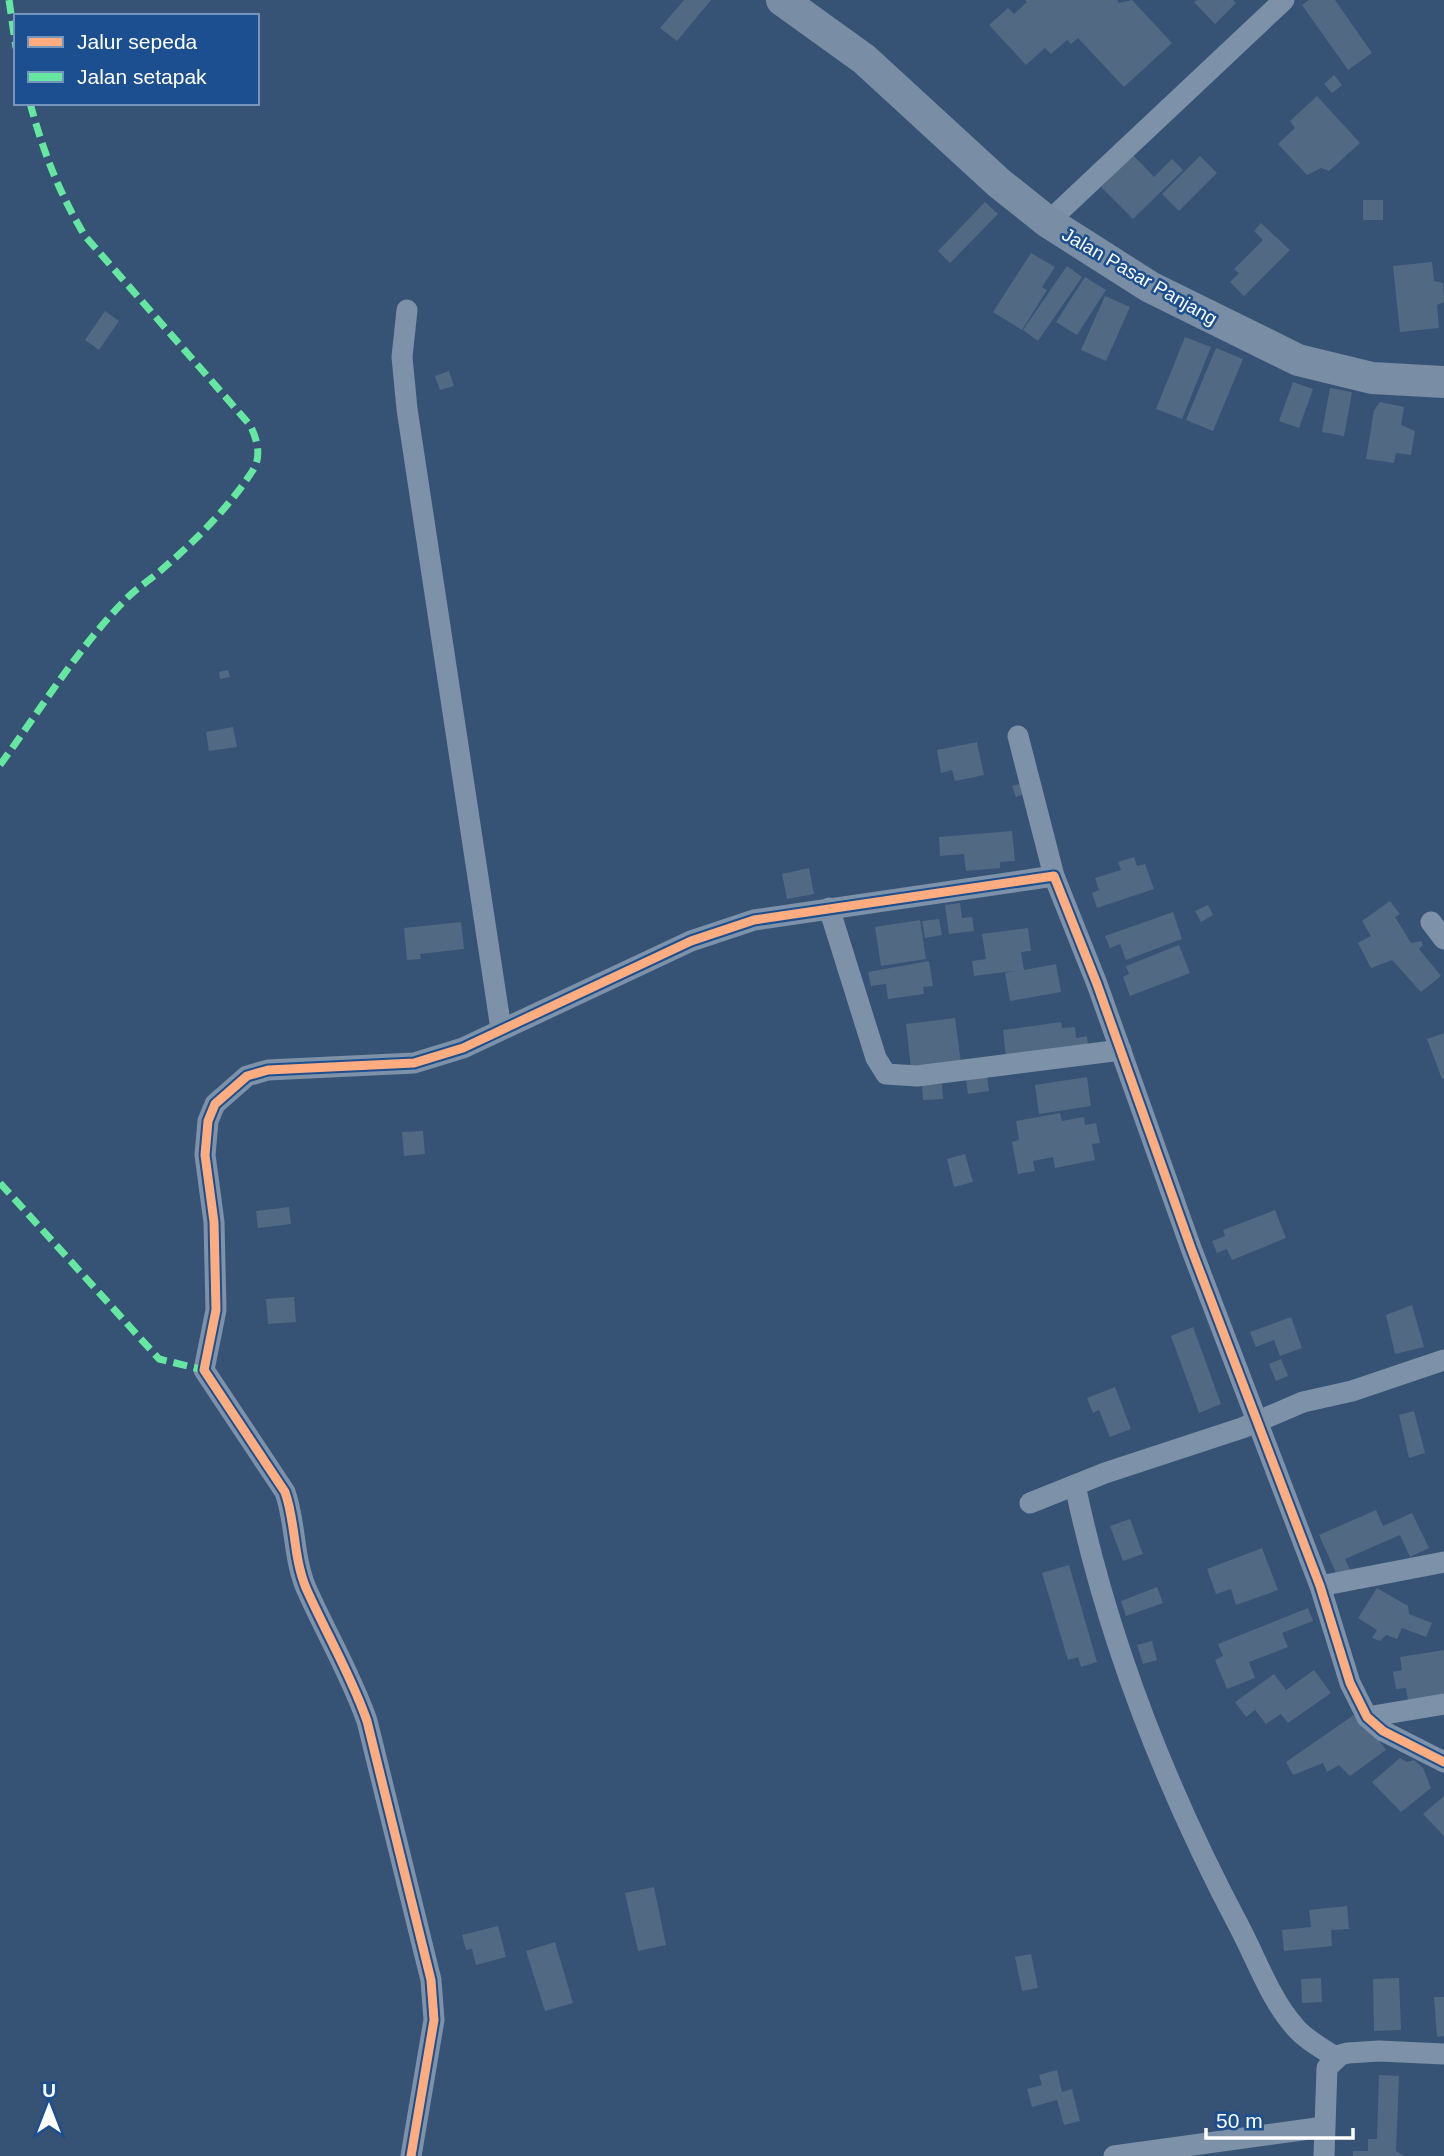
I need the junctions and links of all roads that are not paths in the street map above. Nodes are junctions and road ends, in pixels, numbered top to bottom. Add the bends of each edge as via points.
1 (782, 0) edge
2 (1284, 0) edge
3 (1048, 222) junction
4 (407, 310) dead end
5 (1444, 382) edge
6 (1018, 736) dead end
7 (1054, 876) junction
8 (829, 908) junction
9 (1431, 922) dead end
10 (1444, 939) edge
11 (501, 1029) junction
12 (1121, 1050) junction
13 (1444, 1360) edge
14 (1256, 1421) junction
15 (1075, 1485) junction
16 (1030, 1503) dead end
17 (1444, 1562) edge
18 (1320, 1586) junction
19 (1444, 1704) edge
20 (1367, 1717) junction
21 (1444, 1762) edge
22 (1444, 2054) edge
23 (1337, 2058) junction
24 (1324, 2127) junction
25 (411, 2156) edge
26 (1114, 2156) edge
27 (1324, 2156) edge

1 - 3 main road, Jalan Pasar Panjang via 864,59
2 - 3 street
3 - 5 main road, Jalan Pasar Panjang via 1150,287 1298,360 1372,378
4 - 11 street via 402,357 407,409
6 - 7 street
7 - 8 street
7 - 12 street
8 - 11 street via 754,920 691,941
8 - 12 street via 876,1058 886,1074 917,1076
9 - 10 street
11 - 25 street via 463,1048 414,1063 295,1066 247,1076 215,1104 205,1136 214,1222 216,1310 204,1370 285,1492 306,1588 354,1684 367,1721 426,1953 434,2020
12 - 14 street
13 - 14 street via 1353,1391 1303,1402
14 - 15 street
14 - 18 street
15 - 16 street
15 - 23 street via 1112,1632 1160,1765 1279,2003 1295,2027
17 - 18 street
18 - 20 street via 1350,1683
19 - 20 street
20 - 21 street via 1383,1731
22 - 23 street via 1379,2051
23 - 24 street via 1327,2068
24 - 26 street
24 - 27 street

